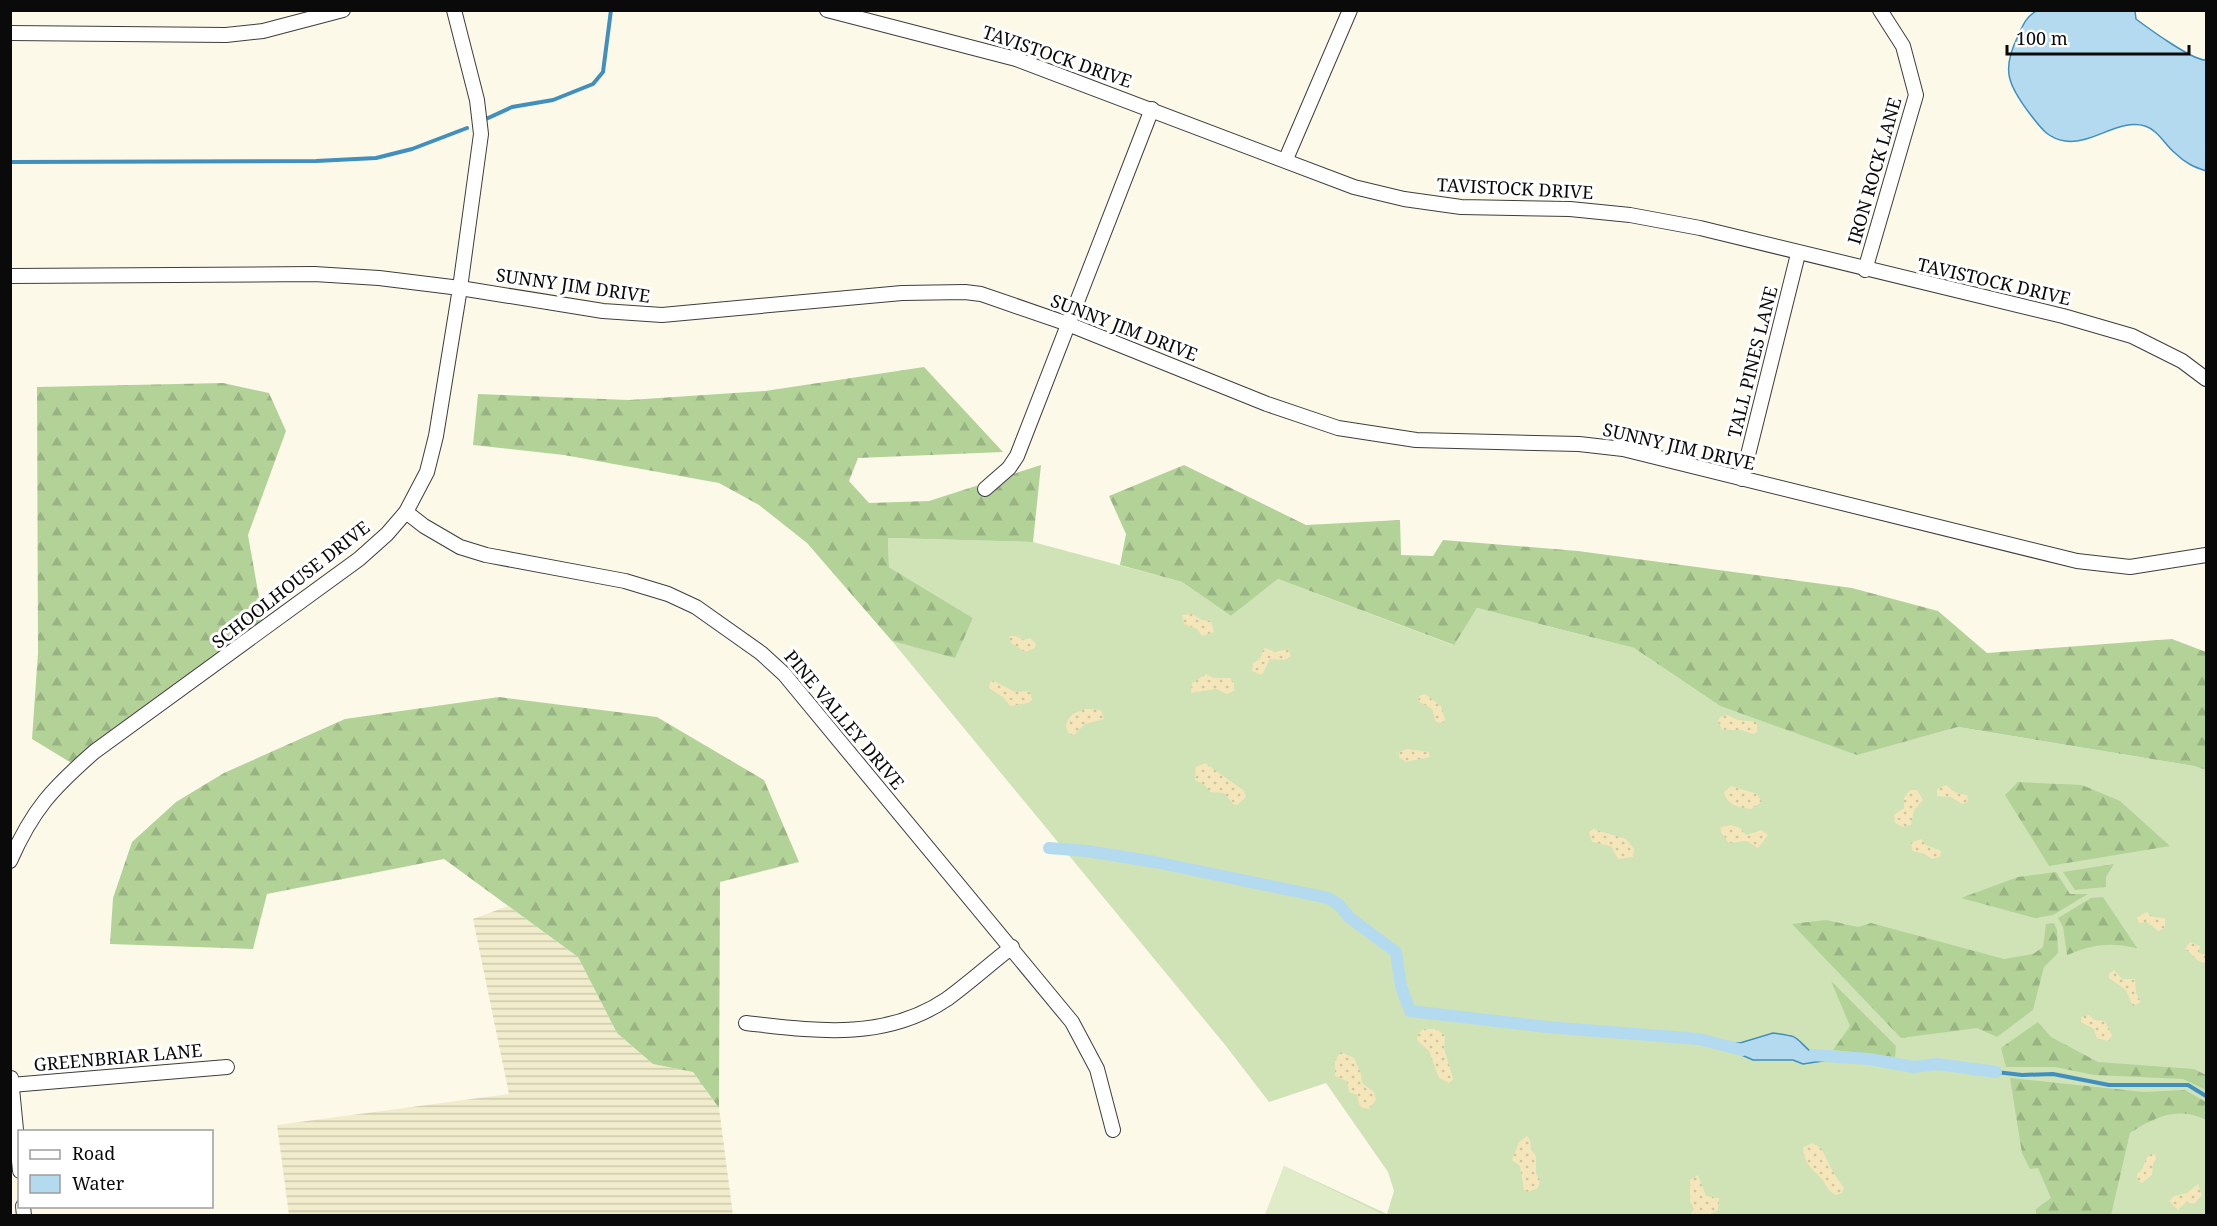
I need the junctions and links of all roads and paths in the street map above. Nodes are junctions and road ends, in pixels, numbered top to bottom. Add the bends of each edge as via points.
1 (343, 10) edge
2 (454, 10) edge
3 (827, 10) edge
4 (1350, 10) edge
5 (1882, 13) edge
6 (305, 16) edge
7 (10, 33) edge
8 (1152, 109) junction
9 (1286, 159) junction
10 (1798, 254) junction
11 (1865, 270) junction
12 (10, 276) edge
13 (460, 288) junction
14 (1068, 324) junction
15 (2206, 379) edge
16 (1742, 479) junction
17 (985, 489) dead end
18 (406, 512) junction
19 (2206, 555) edge
20 (10, 861) edge
21 (1012, 947) junction
22 (746, 1023) dead end
23 (227, 1067) dead end
24 (11, 1081) edge
25 (1113, 1130) dead end
26 (18, 1151) edge

1 - 6 street
2 - 13 street, SCHOOLHOUSE DRIVE via 468,57 481,134
3 - 8 street, TAVISTOCK DRIVE via 1016,59
4 - 9 street
5 - 11 street, IRON ROCK LANE via 1903,45 1916,95
6 - 7 street via 263,31 225,35
8 - 9 street, TAVISTOCK DRIVE
8 - 14 street
9 - 10 street, TAVISTOCK DRIVE via 1354,187 1404,199 1461,207 1570,209 1630,215 1700,228
10 - 11 street, TAVISTOCK DRIVE
10 - 16 street, TALL PINES LANE
11 - 15 street, TAVISTOCK DRIVE via 2132,336 2173,356
12 - 13 street, SUNNY JIM DRIVE via 314,274
13 - 14 street, SUNNY JIM DRIVE via 603,311 662,315 902,293 965,292
13 - 18 street, SCHOOLHOUSE DRIVE via 432,453 427,472
14 - 16 street, SUNNY JIM DRIVE via 1267,404 1338,428 1416,440 1579,444 1623,449
14 - 17 street via 1017,456
16 - 19 street, SUNNY JIM DRIVE via 2076,561 2130,567
18 - 20 street, SCHOOLHOUSE DRIVE via 351,566 94,752 61,781 32,816
18 - 21 street, PINE VALLEY DRIVE via 469,550 625,581 668,594 696,607 749,643 784,674
21 - 22 street via 947,999 891,1025 839,1032
21 - 25 street, PINE VALLEY DRIVE via 1087,1046 1101,1080
23 - 24 street, GREENBRIAR LANE
24 - 26 street

